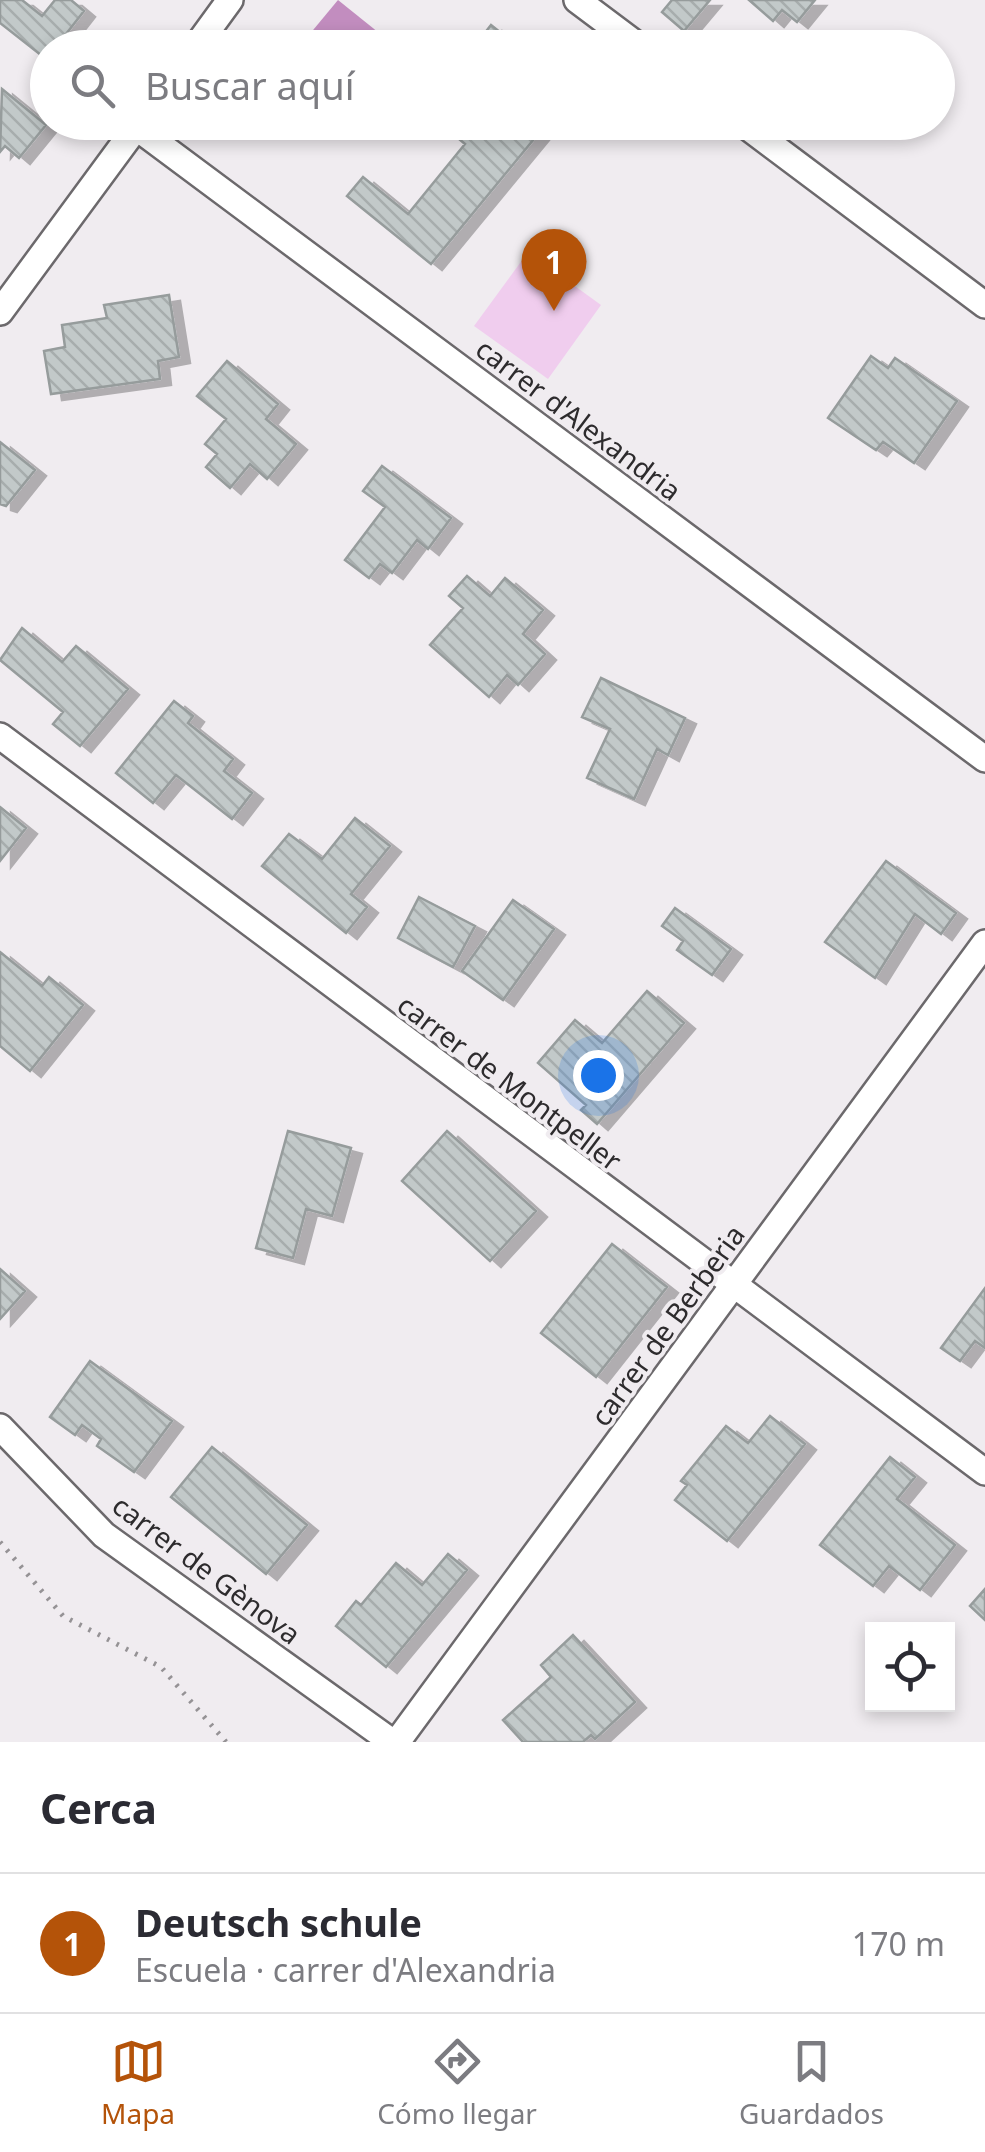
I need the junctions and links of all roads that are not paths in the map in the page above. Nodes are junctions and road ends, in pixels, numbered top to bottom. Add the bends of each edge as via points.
1 (230, 0) edge
2 (577, 0) edge
3 (208, 30) edge
4 (616, 30) edge
5 (127, 140) edge
6 (158, 140) edge
7 (765, 140) edge
8 (985, 305) edge
9 (0, 312) edge
10 (0, 736) edge
11 (985, 760) edge
12 (985, 944) edge
13 (733, 1286) junction
14 (0, 1427) edge
15 (985, 1472) edge
16 (395, 1742) edge

1 - 3 street
2 - 4 street
5 - 9 street
6 - 11 street, carrer d'Alexandria
7 - 8 street
10 - 13 street, carrer de Montpeller
12 - 13 street, carrer de Berberia
13 - 15 street, carrer de Montpeller
13 - 16 street, carrer de Berberia
14 - 16 street, carrer de Gènova via 104,1535

